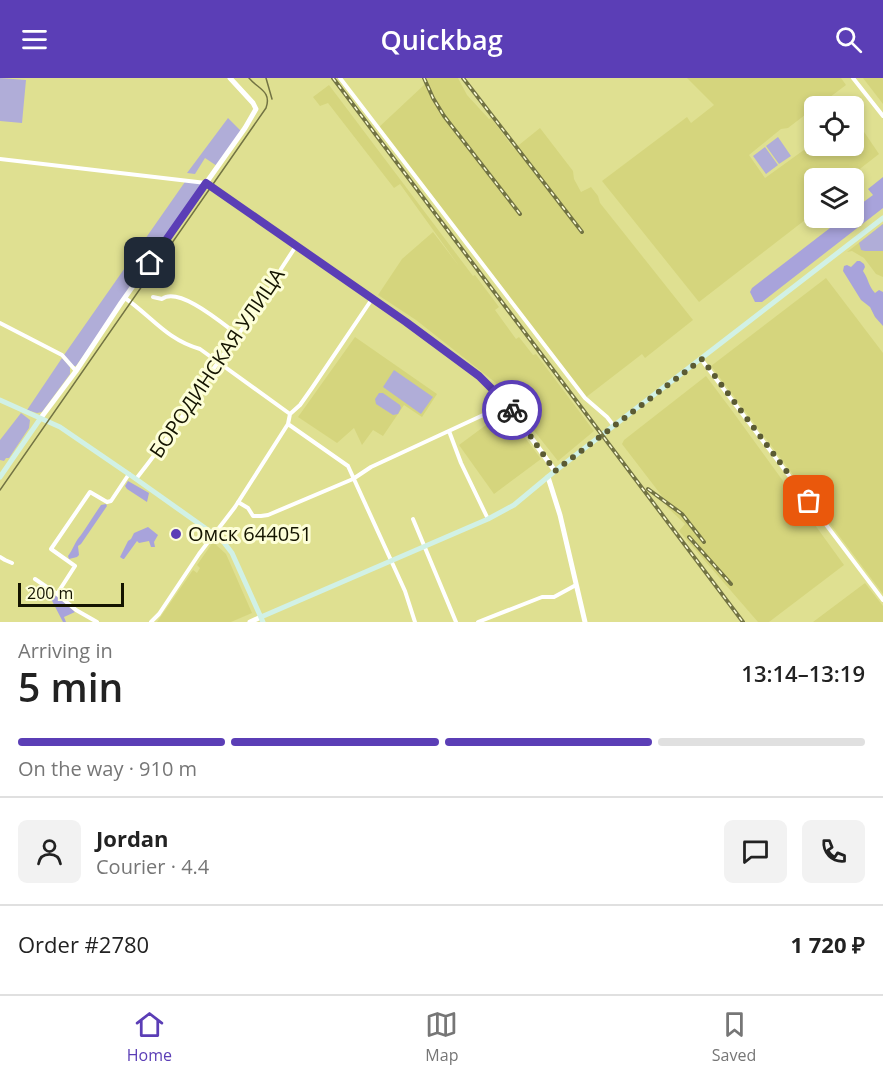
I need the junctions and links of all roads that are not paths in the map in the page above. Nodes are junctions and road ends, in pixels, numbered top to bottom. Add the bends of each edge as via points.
1 (230, 78) edge
2 (340, 78) edge
3 (853, 78) edge
4 (883, 117) edge
5 (0, 159) edge
6 (206, 183) junction
7 (883, 218) edge
8 (296, 246) junction
9 (153, 297) dead end
10 (125, 298) junction
11 (373, 298) junction
12 (0, 323) edge
13 (238, 335) junction
14 (702, 359) junction
15 (219, 363) junction
16 (76, 371) junction
17 (0, 400) edge
18 (507, 404) junction
19 (290, 414) junction
20 (40, 419) junction
21 (288, 424) junction
22 (614, 426) junction
23 (449, 431) junction
24 (555, 471) junction
25 (129, 474) junction
26 (0, 477) edge
27 (548, 477) junction
28 (136, 479) junction
29 (353, 479) junction
30 (238, 502) junction
31 (412, 519) dead end
32 (488, 519) junction
33 (214, 534) junction
34 (424, 547) junction
35 (0, 557) edge
36 (390, 561) junction
37 (12, 563) dead end
38 (34, 579) dead end
39 (576, 585) junction
40 (57, 594) junction
41 (883, 600) edge
42 (262, 620) edge
43 (97, 622) edge
44 (151, 622) edge
45 (250, 622) edge
46 (415, 622) edge
47 (456, 622) edge
48 (478, 622) edge
49 (585, 622) edge

1 - 6 street via 255,106 255,112
2 - 22 street via 585,398
3 - 4 street
5 - 6 street
6 - 8 street
6 - 10 street
7 - 14 main road
8 - 11 street
8 - 13 street, БОРОДИНСКАЯ УЛИЦА
9 - 13 street via 188,300
10 - 15 street via 169,334
10 - 16 street
11 - 18 street via 479,376
11 - 19 street
12 - 16 street via 62,355
13 - 15 street, БОРОДИНСКАЯ УЛИЦА
14 - 22 main road
14 - 41 street
15 - 19 street
15 - 28 street, БОРОДИНСКАЯ УЛИЦА
16 - 20 street
17 - 20 main road
18 - 23 street
18 - 24 street
19 - 21 street
20 - 25 main road via 60,427
20 - 26 main road
21 - 29 street via 348,466
21 - 30 street
22 - 24 main road
23 - 29 street
23 - 32 street
24 - 27 main road
25 - 28 main road
25 - 40 street, БОРОДИНСКАЯ УЛИЦА via 111,501 90,492 51,549 75,566
27 - 32 main road via 514,505
27 - 39 street
28 - 33 main road
29 - 30 street via 268,515 253,516
29 - 36 street
30 - 33 street
31 - 34 street
32 - 34 main road
33 - 42 main road via 232,553
33 - 44 street
34 - 36 main road
34 - 47 street
35 - 37 street
36 - 42 main road
36 - 46 street
38 - 40 street
39 - 48 street via 554,597 542,597
39 - 49 street
40 - 43 street
42 - 45 street

